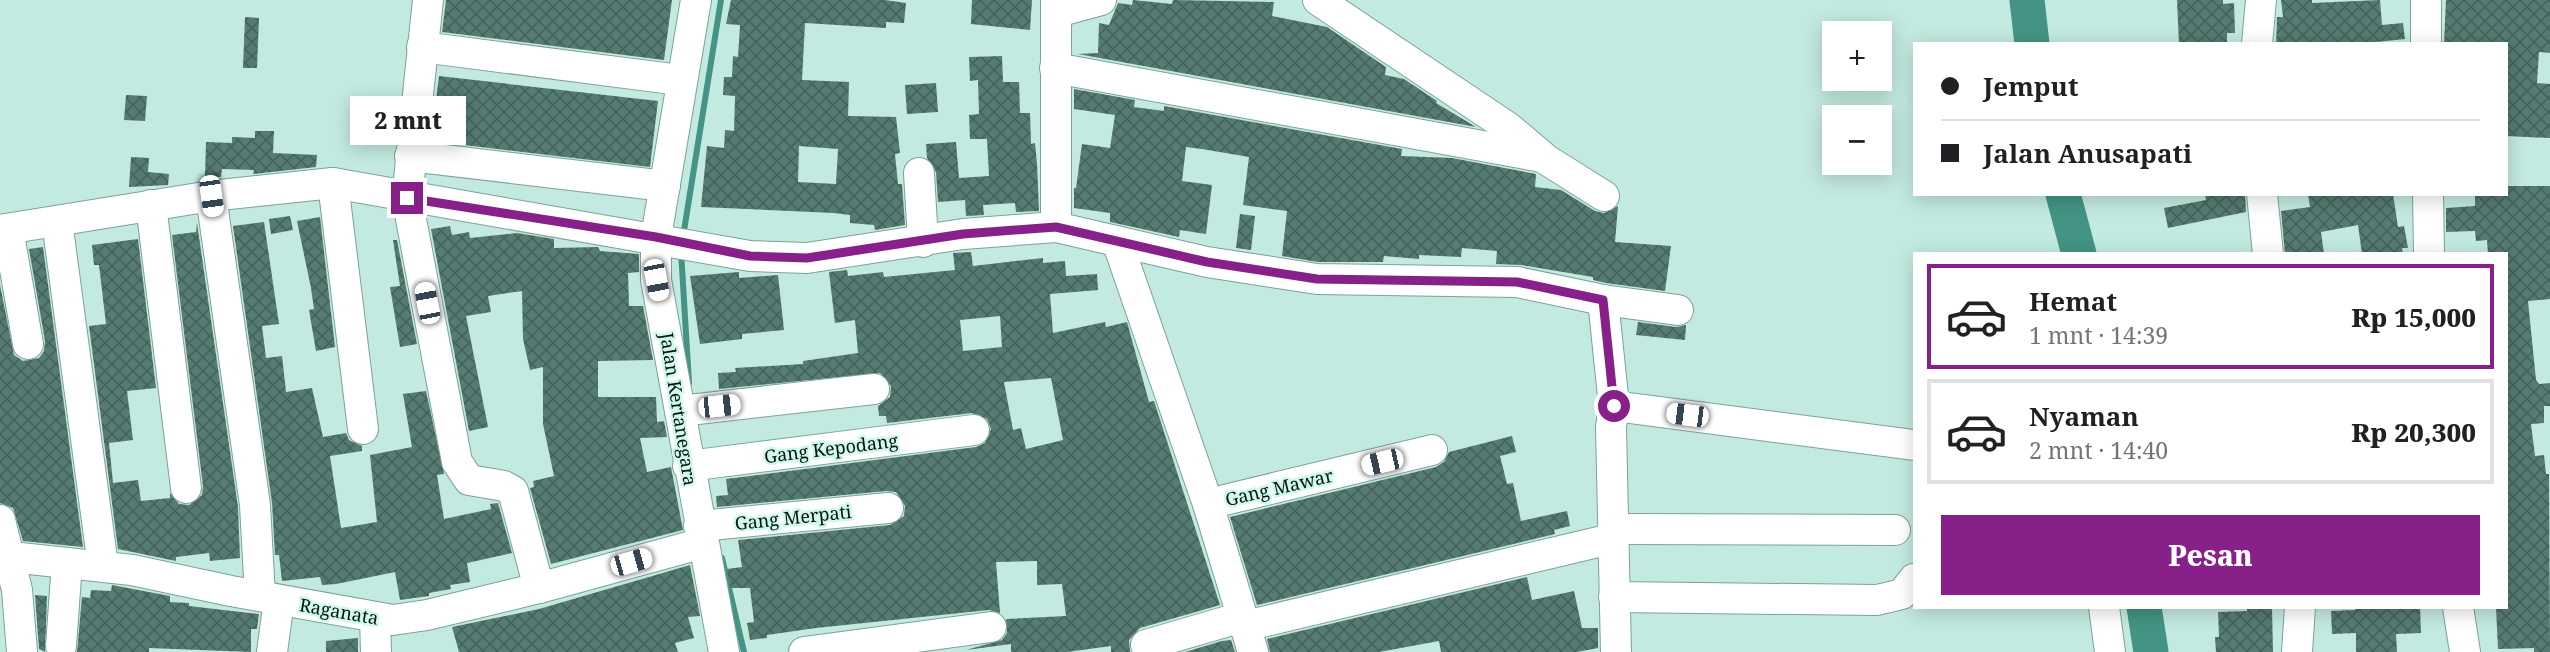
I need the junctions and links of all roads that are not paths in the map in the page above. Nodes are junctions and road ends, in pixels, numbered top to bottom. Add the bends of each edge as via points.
1 (428, 0) edge
2 (696, 0) edge
3 (1101, 0) edge
4 (1318, 0) edge
5 (2261, 0) edge
6 (2426, 0) edge
7 (1057, 6) edge
8 (2257, 42) edge
9 (2426, 42) edge
10 (422, 47) junction
11 (1055, 68) junction
12 (680, 80) junction
13 (410, 156) junction
14 (1542, 156) junction
15 (919, 173) dead end
16 (333, 183) junction
17 (665, 186) junction
18 (211, 196) junction
19 (1604, 196) dead end
20 (2262, 196) edge
21 (2428, 196) edge
22 (407, 198) junction
23 (151, 205) junction
24 (57, 221) junction
25 (1056, 227) junction
26 (4, 230) edge
27 (662, 238) junction
28 (1117, 241) junction
29 (923, 242) junction
30 (2268, 252) edge
31 (2429, 252) edge
32 (1603, 300) junction
33 (1678, 310) dead end
34 (29, 344) dead end
35 (874, 389) dead end
36 (1614, 406) junction
37 (686, 410) junction
38 (363, 429) dead end
39 (974, 430) dead end
40 (1913, 445) edge
41 (1432, 450) dead end
42 (696, 464) junction
43 (186, 488) dead end
44 (1208, 504) junction
45 (888, 508) dead end
46 (0, 520) edge
47 (709, 529) junction
48 (1895, 530) dead end
49 (1615, 533) junction
50 (11, 557) junction
51 (67, 563) junction
52 (103, 566) junction
53 (1913, 580) edge
54 (539, 588) junction
55 (1614, 597) junction
56 (269, 598) junction
57 (2104, 609) edge
58 (2300, 609) edge
59 (2458, 609) edge
60 (375, 618) junction
61 (991, 627) dead end
62 (1247, 632) edge
63 (1146, 645) dead end
64 (61, 646) dead end
65 (22, 652) edge
66 (272, 652) edge
67 (376, 652) edge
68 (724, 652) edge
69 (804, 652) edge
70 (1616, 652) edge
71 (2110, 652) edge
72 (2297, 652) edge
73 (2465, 652) edge

1 - 10 street
2 - 12 street, Jalan Kertanegara
3 - 7 street
4 - 14 street via 1509,128
5 - 8 street
6 - 9 street
7 - 11 street
10 - 12 street
10 - 13 street
11 - 14 street
11 - 25 street
12 - 17 street, Jalan Kertanegara
13 - 17 street
13 - 22 street
14 - 19 street
15 - 29 street
16 - 18 street
16 - 22 street
16 - 38 street
17 - 27 street, Jalan Kertanegara
18 - 23 street
18 - 56 street
20 - 30 street
21 - 31 street
22 - 27 street
22 - 54 street via 457,462 468,480 513,491
23 - 24 street
23 - 43 street
24 - 26 street
24 - 52 street
25 - 28 street
25 - 29 street
26 - 34 street
27 - 29 street via 710,250 807,258
27 - 37 street, Jalan Kertanegara via 656,280
28 - 32 street via 1207,262 1317,279 1517,282
28 - 44 street
32 - 33 street
32 - 36 street
35 - 37 street
36 - 40 street
36 - 49 street
37 - 42 street, Jalan Kertanegara
39 - 42 street, Gang Kepodang
41 - 44 street, Gang Mawar
42 - 47 street, Jalan Kertanegara
44 - 62 street
45 - 47 street, Gang Merpati
46 - 50 street
47 - 54 street, Raganata
47 - 68 street, Jalan Kertanegara
48 - 49 street
49 - 55 street
49 - 62 street
50 - 51 street, Raganata
50 - 65 street
51 - 52 street, Raganata
51 - 64 street
52 - 56 street, Raganata
53 - 55 street via 1902,594 1877,600
54 - 60 street, Raganata via 426,615
55 - 70 street
56 - 60 street, Raganata
56 - 66 street
57 - 71 street
58 - 72 street
59 - 73 street
60 - 67 street
61 - 69 street
62 - 63 street

